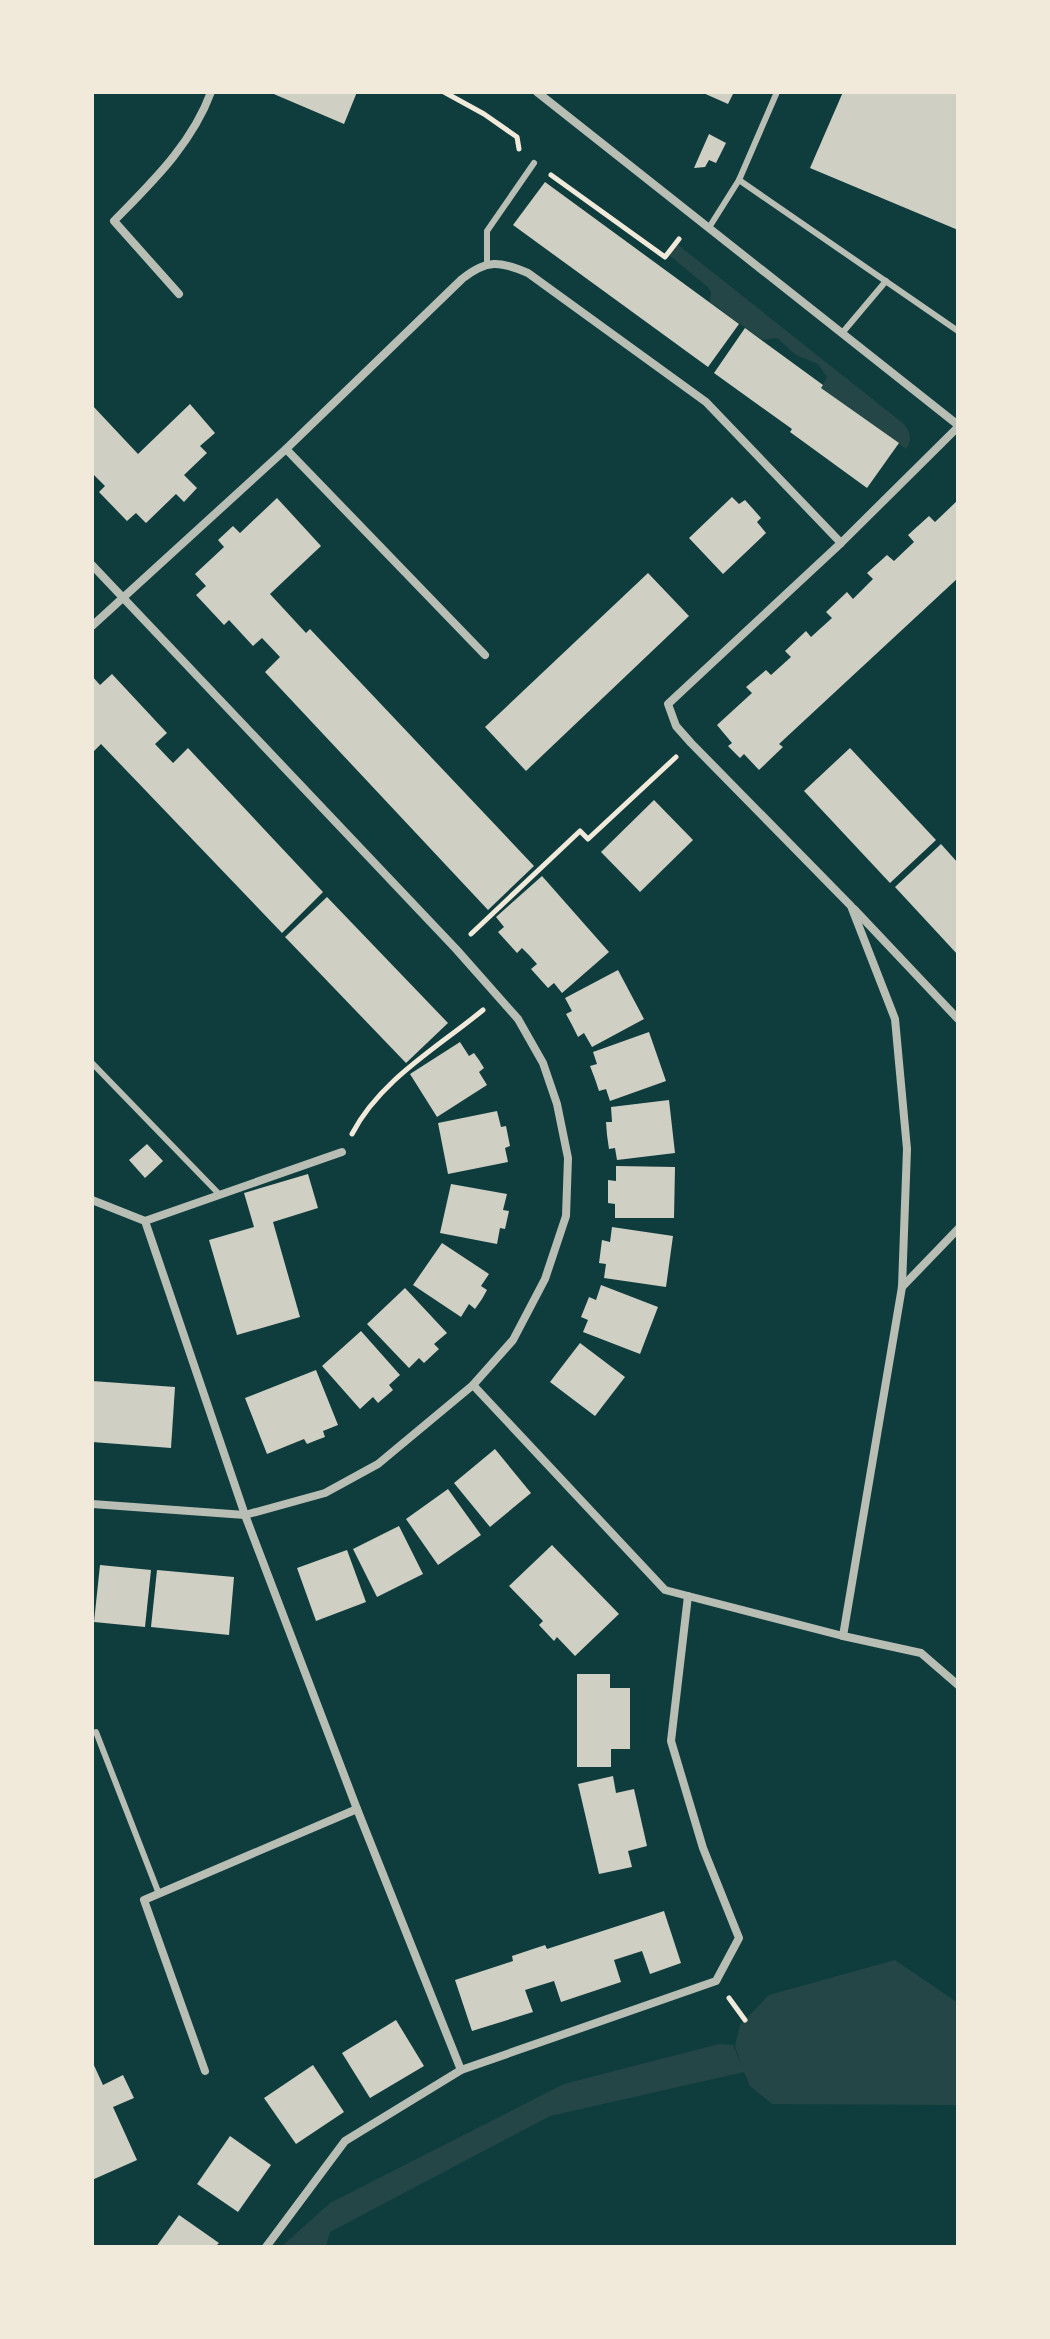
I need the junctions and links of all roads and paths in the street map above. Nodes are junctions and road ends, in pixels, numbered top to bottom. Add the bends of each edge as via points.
1 (211, 92) edge
2 (444, 92) edge
3 (537, 92) edge
4 (777, 92) edge
5 (534, 163) junction
6 (739, 180) junction
7 (710, 226) junction
8 (679, 239) dead end
9 (487, 264) junction
10 (886, 281) junction
11 (179, 294) dead end
12 (958, 331) edge
13 (843, 332) junction
14 (958, 426) edge
15 (286, 449) junction
16 (841, 543) junction
17 (92, 565) edge
18 (122, 597) junction
19 (92, 626) edge
20 (485, 655) dead end
21 (691, 743) junction
22 (851, 906) junction
23 (492, 915) dead end
24 (958, 1019) edge
25 (457, 1030) dead end
26 (92, 1063) edge
27 (365, 1110) dead end
28 (342, 1152) dead end
29 (220, 1195) junction
30 (92, 1200) edge
31 (145, 1221) junction
32 (958, 1229) edge
33 (902, 1287) junction
34 (473, 1385) junction
35 (92, 1504) edge
36 (245, 1515) junction
37 (688, 1596) junction
38 (843, 1636) junction
39 (958, 1685) edge
40 (96, 1732) dead end
41 (357, 1809) junction
42 (159, 1894) junction
43 (461, 2070) junction
44 (205, 2071) dead end
45 (266, 2247) edge

1 - 11 street via 203,115 162,172 114,221
2 - 5 path via 517,137 519,150
3 - 7 street
4 - 6 lane
5 - 8 path via 665,257
5 - 9 lane via 487,231
6 - 7 lane
6 - 10 lane
7 - 13 street
9 - 15 street via 462,279
9 - 16 street via 528,273 706,402
10 - 12 lane
10 - 13 lane
13 - 14 street
14 - 16 street
15 - 18 street
15 - 20 street
16 - 21 street via 668,704 676,726
17 - 18 street
18 - 19 street
18 - 34 street via 490,987 518,1019 543,1063 568,1158 566,1216 545,1279 513,1340
21 - 22 street
21 - 23 path via 588,839 580,831
22 - 24 street
22 - 33 street via 895,1019 907,1149
25 - 27 path
26 - 29 lane
28 - 29 street
29 - 31 street
30 - 31 street
31 - 36 street
32 - 33 street
33 - 38 street
34 - 36 street via 378,1464 325,1493
34 - 37 street via 665,1590
35 - 36 street
36 - 41 street
37 - 38 street
37 - 43 street via 671,1741 703,1848 739,1938 716,1981
38 - 39 street via 921,1653
40 - 42 lane
41 - 42 street
41 - 43 street
42 - 44 street via 144,1900
43 - 45 street via 345,2141

